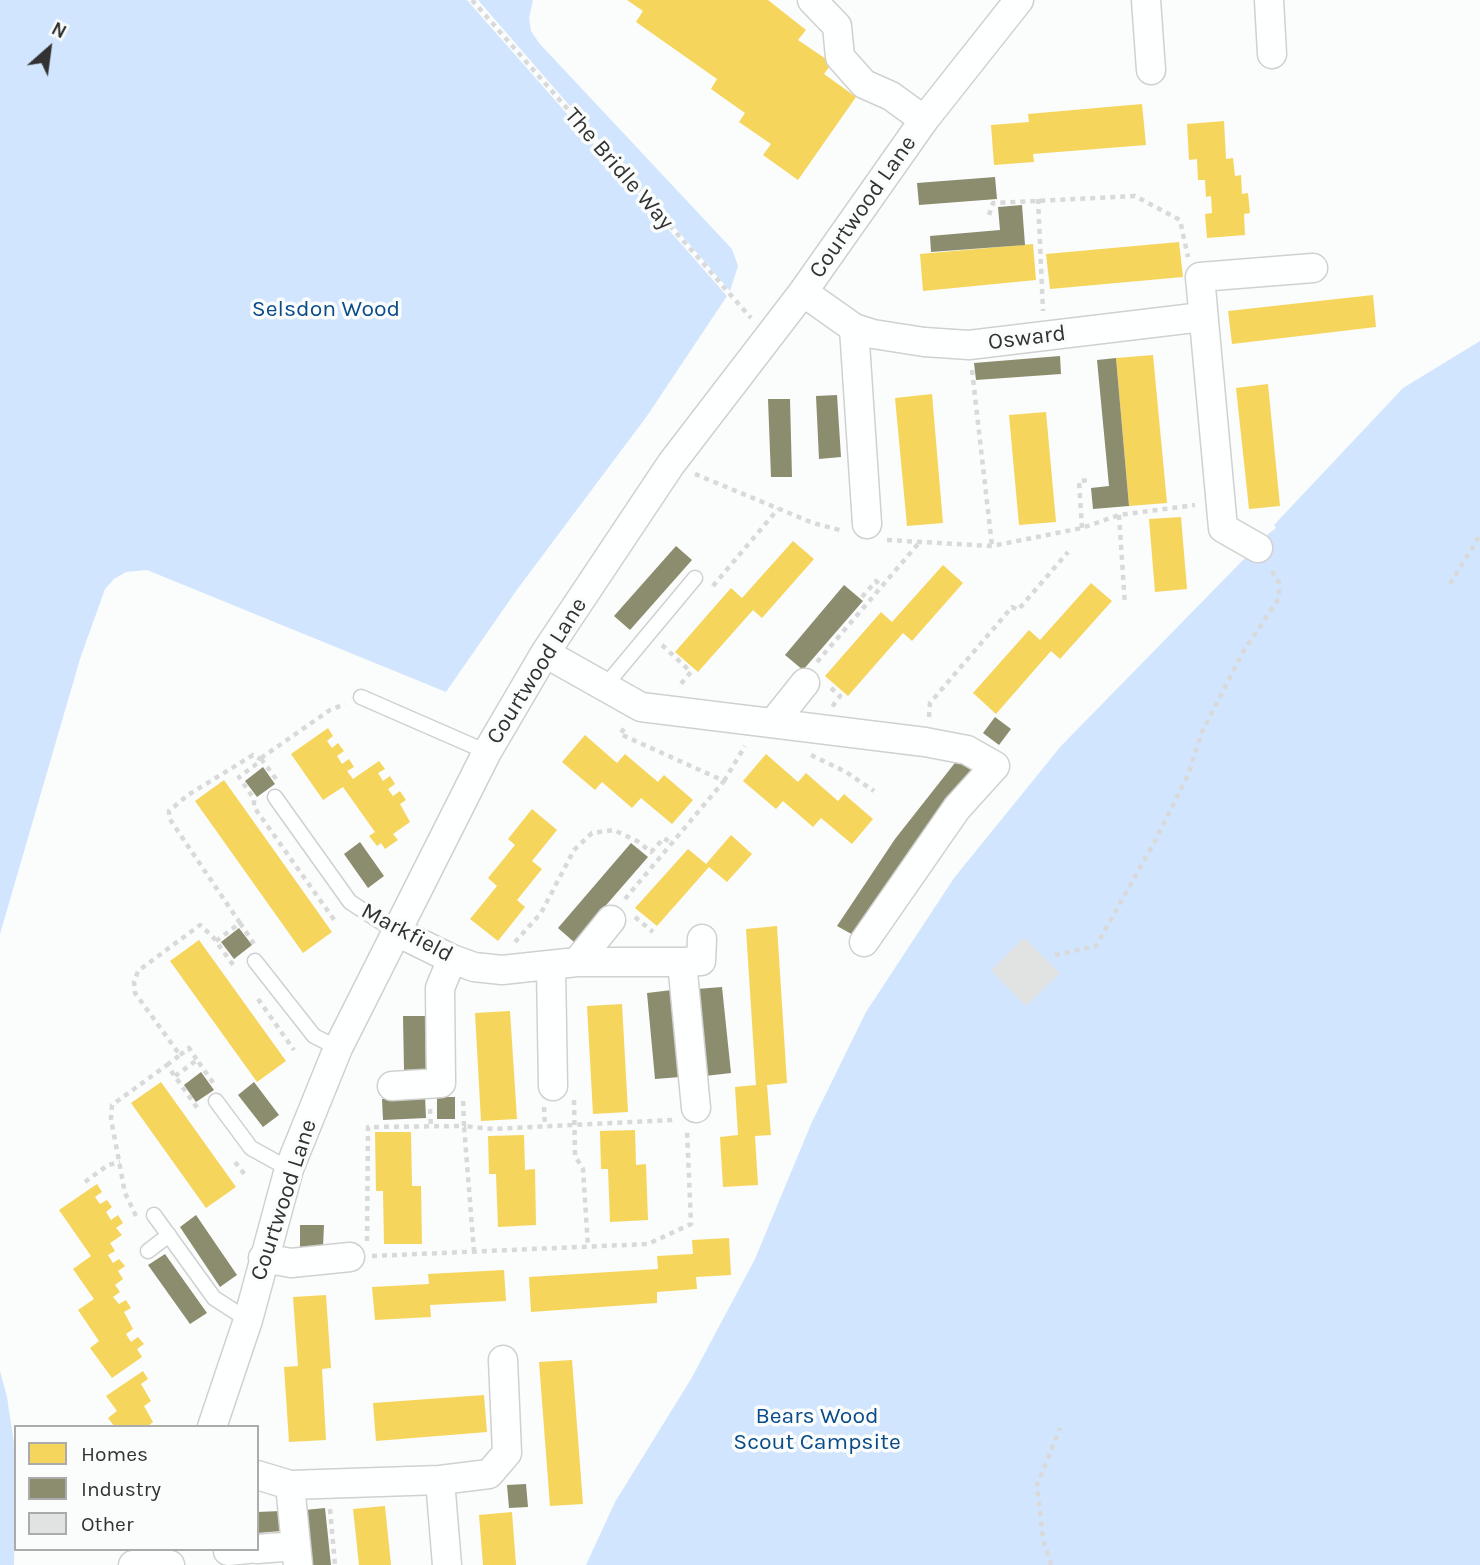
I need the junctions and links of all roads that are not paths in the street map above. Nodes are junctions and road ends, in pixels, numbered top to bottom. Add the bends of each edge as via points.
1 (812, 0) edge
2 (1019, 0) edge
3 (1146, 0) edge
4 (1269, 0) edge
5 (1272, 54) dead end
6 (1151, 70) dead end
7 (924, 120) junction
8 (1313, 268) dead end
9 (803, 292) junction
10 (1202, 317) junction
11 (854, 328) junction
12 (866, 531) road end
13 (1258, 548) road end
14 (695, 579) dead end
15 (545, 653) junction
16 (812, 677) road end
17 (606, 686) junction
18 (361, 697) dead end
19 (766, 723) junction
20 (487, 752) junction
21 (277, 791) road end
22 (620, 912) road end
23 (395, 931) junction
24 (702, 939) dead end
25 (863, 943) dead end
26 (256, 954) road end
27 (452, 959) junction
28 (682, 962) junction
29 (564, 964) junction
30 (338, 1048) junction
31 (392, 1086) dead end
32 (564, 1087) road end
33 (217, 1095) road end
34 (694, 1113) road end
35 (289, 1169) junction
36 (154, 1214) dead end
37 (169, 1236) junction
38 (148, 1251) dead end
39 (359, 1256) road end
40 (263, 1258) junction
41 (248, 1320) junction
42 (503, 1360) dead end
43 (213, 1425) edge
44 (259, 1476) edge
45 (440, 1480) junction
46 (290, 1485) junction
47 (259, 1549) edge
48 (297, 1555) edge
49 (169, 1559) edge
50 (134, 1565) edge
51 (447, 1565) edge

1 - 7 street via 837,26 840,57 864,84 891,96
2 - 7 street, Courtwood Lane
3 - 6 street
4 - 5 street
7 - 9 street, Courtwood Lane
8 - 10 street via 1200,277
9 - 11 street, Osward
9 - 15 street, Courtwood Lane via 671,464
10 - 11 street, Osward via 969,345 924,342
10 - 13 street via 1223,527
11 - 12 street
14 - 17 lane
15 - 17 street
15 - 20 street, Courtwood Lane
16 - 19 street
17 - 19 street via 649,708
18 - 20 lane
19 - 25 street via 925,742 967,750 995,766 957,808
20 - 23 street, Courtwood Lane
21 - 23 lane, Markfield via 350,902
22 - 29 street
23 - 27 street, Markfield
23 - 30 street, Courtwood Lane
24 - 28 street via 701,961
26 - 30 lane via 314,1036
27 - 29 street, Markfield via 502,970
27 - 31 street via 440,988 441,1083
28 - 29 street, Markfield
28 - 34 street
29 - 32 street
30 - 35 street, Courtwood Lane
33 - 35 lane via 251,1148
35 - 40 street, Courtwood Lane
36 - 37 lane
37 - 38 lane
37 - 41 lane via 214,1298
39 - 40 street via 291,1263
40 - 41 street, Courtwood Lane
41 - 43 street, Courtwood Lane
42 - 45 street via 507,1453 489,1474
44 - 46 street
45 - 46 street
45 - 51 street
46 - 48 street
47 - 48 street
49 - 50 street

